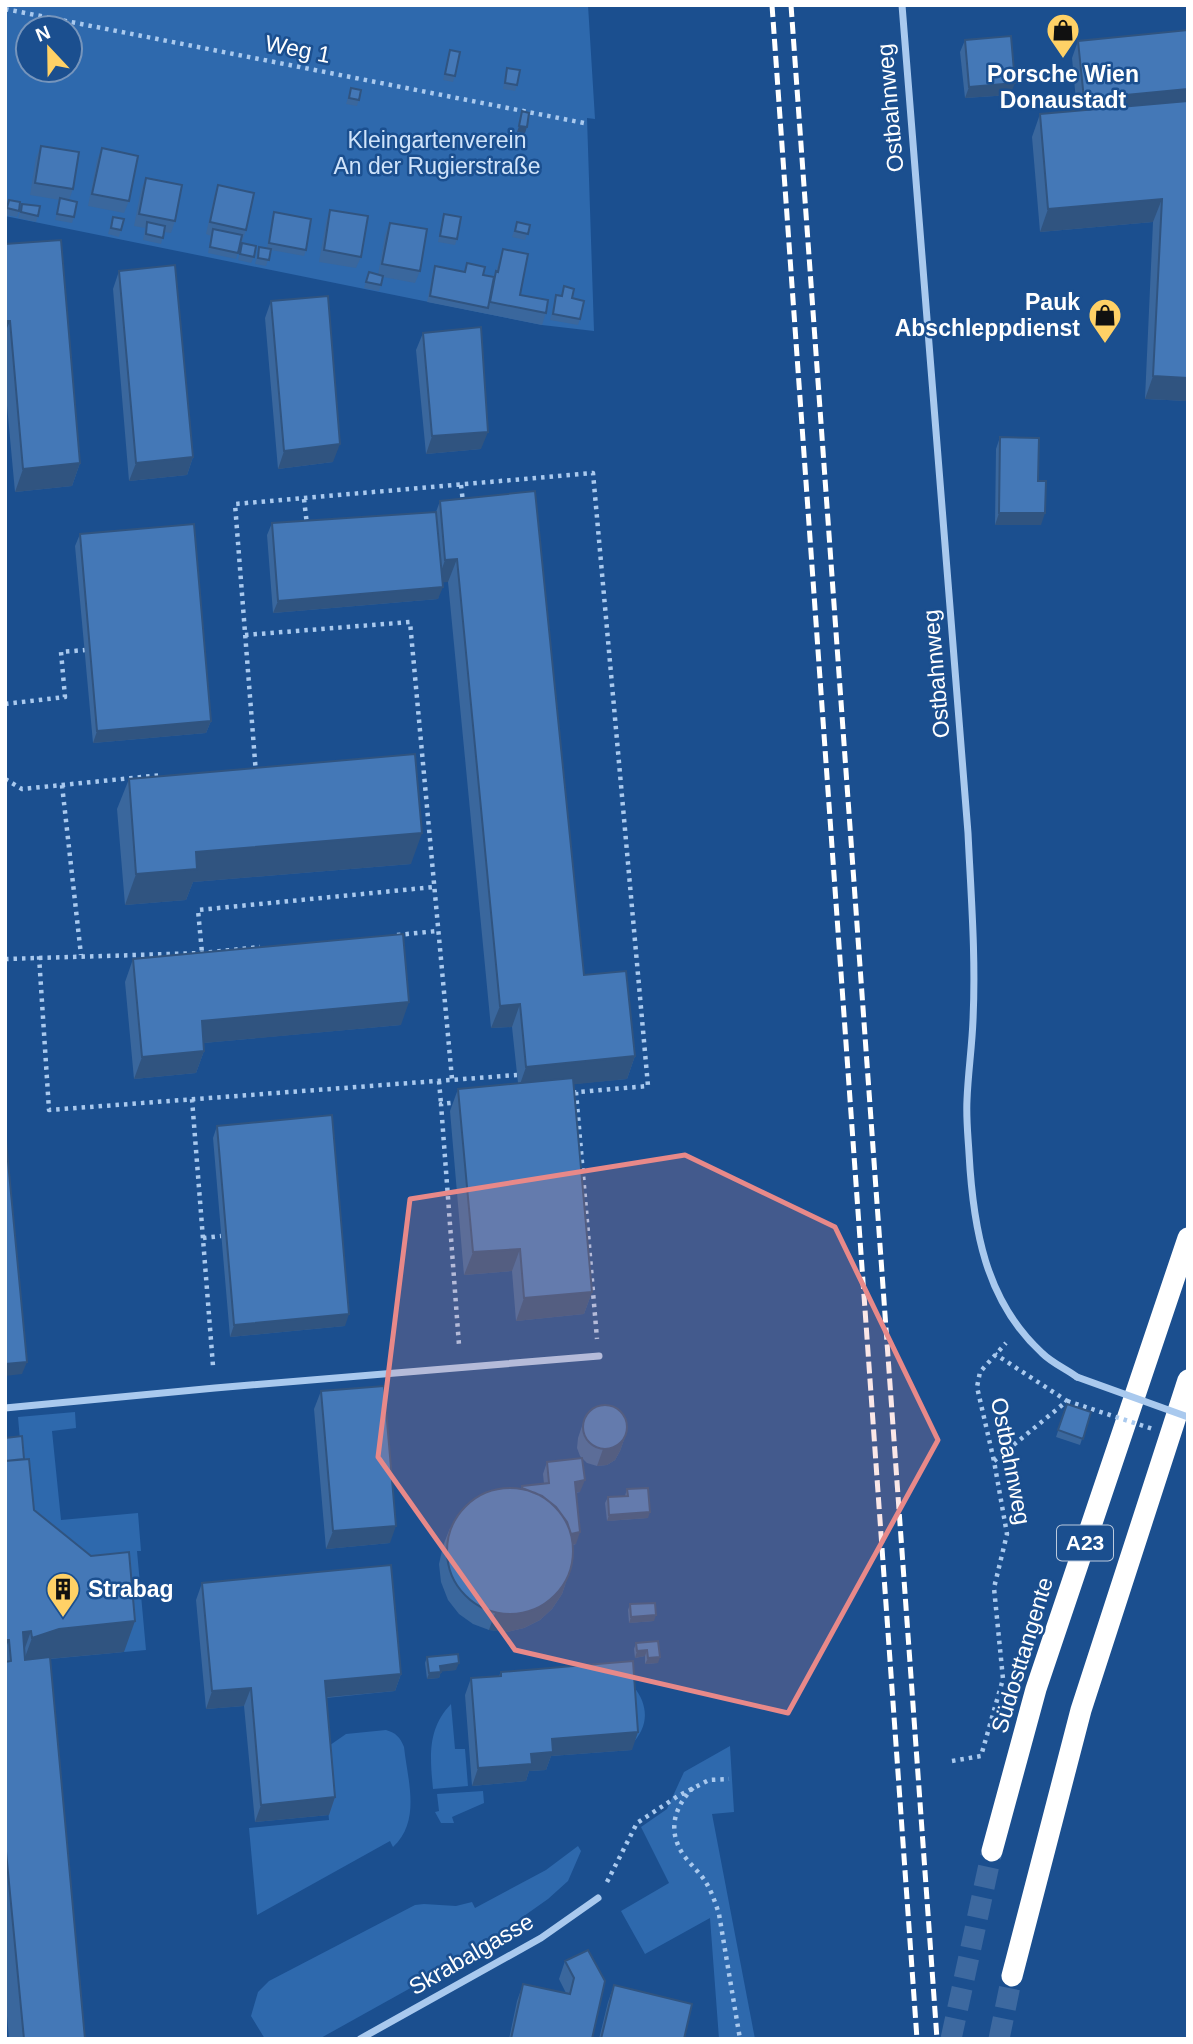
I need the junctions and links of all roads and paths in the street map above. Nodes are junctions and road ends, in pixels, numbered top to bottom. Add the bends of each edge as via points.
1 (902, 5) edge
2 (5, 9) edge
3 (584, 123) dead end
4 (461, 485) junction
5 (304, 499) junction
6 (463, 509) edge
7 (308, 532) edge
8 (245, 635) junction
9 (85, 650) dead end
10 (5, 704) edge
11 (423, 764) junction
12 (409, 765) edge
13 (256, 778) edge
14 (5, 779) edge
15 (62, 785) junction
16 (163, 785) edge
17 (434, 887) junction
18 (437, 931) junction
19 (396, 935) edge
20 (271, 946) edge
21 (5, 952) edge
22 (202, 953) junction
23 (81, 955) junction
24 (39, 957) junction
25 (6, 959) edge
26 (194, 967) edge
27 (517, 1075) dead end
28 (452, 1079) junction
29 (439, 1081) junction
30 (576, 1092) junction
31 (562, 1093) edge
32 (192, 1099) junction
33 (468, 1101) edge
34 (441, 1104) junction
35 (221, 1236) dead end
36 (203, 1238) junction
37 (1188, 1238) edge
38 (593, 1288) junction
39 (581, 1290) edge
40 (459, 1345) dead end
41 (599, 1356) joint
42 (214, 1366) dead end
43 (1188, 1380) edge
44 (1067, 1401) junction
45 (5, 1408) edge
46 (1188, 1417) edge
47 (1164, 1432) dead end
48 (994, 1461) junction
49 (952, 1761) dead end
50 (729, 1779) dead end
51 (693, 1788) junction
52 (992, 1851) tunnel mouth
53 (598, 1898) joint
54 (1012, 1976) tunnel mouth
55 (360, 2039) edge
56 (740, 2039) edge

1 - 46 street, Ostbahnweg, bridge via 968,846 974,951 966,1102 977,1236 999,1298 1043,1355 1077,1377
2 - 3 path, Weg 1
4 - 5 path
4 - 6 path
4 - 30 path via 593,473 648,1086
5 - 7 path
5 - 8 path via 235,504
8 - 11 path via 410,622
8 - 13 path
9 - 10 path via 61,652 65,698
11 - 12 path
11 - 17 path
14 - 15 path via 22,789
15 - 16 path via 162,775
15 - 23 path
17 - 18 path
17 - 22 path via 198,910
18 - 19 path
18 - 28 path
20 - 22 path
21 - 25 path
22 - 23 path
22 - 26 path
23 - 24 path
24 - 25 path
24 - 32 path via 49,1110
27 - 28 path
28 - 29 path
29 - 32 path
29 - 34 path
30 - 31 path
30 - 38 path
32 - 36 path
33 - 34 path
34 - 40 path
35 - 36 path
36 - 42 path
37 - 52 highway, Südosttangente / A23 via 1036,1689
38 - 39 path
38 - 41 path
41 - 45 street
43 - 54 highway, A23 via 1081,1710
44 - 47 path, bridge
44 - 48 path
44 - 48 path, Ostbahnweg via 995,1354 980,1372 977,1387
48 - 49 path, Ostbahnweg via 1007,1534 994,1588 1003,1679 982,1756
50 - 51 path via 709,1780
51 - 53 path via 637,1823
51 - 56 path via 675,1812 673,1826 676,1842 716,1904
53 - 55 street, Skrabalgasse via 541,1938

